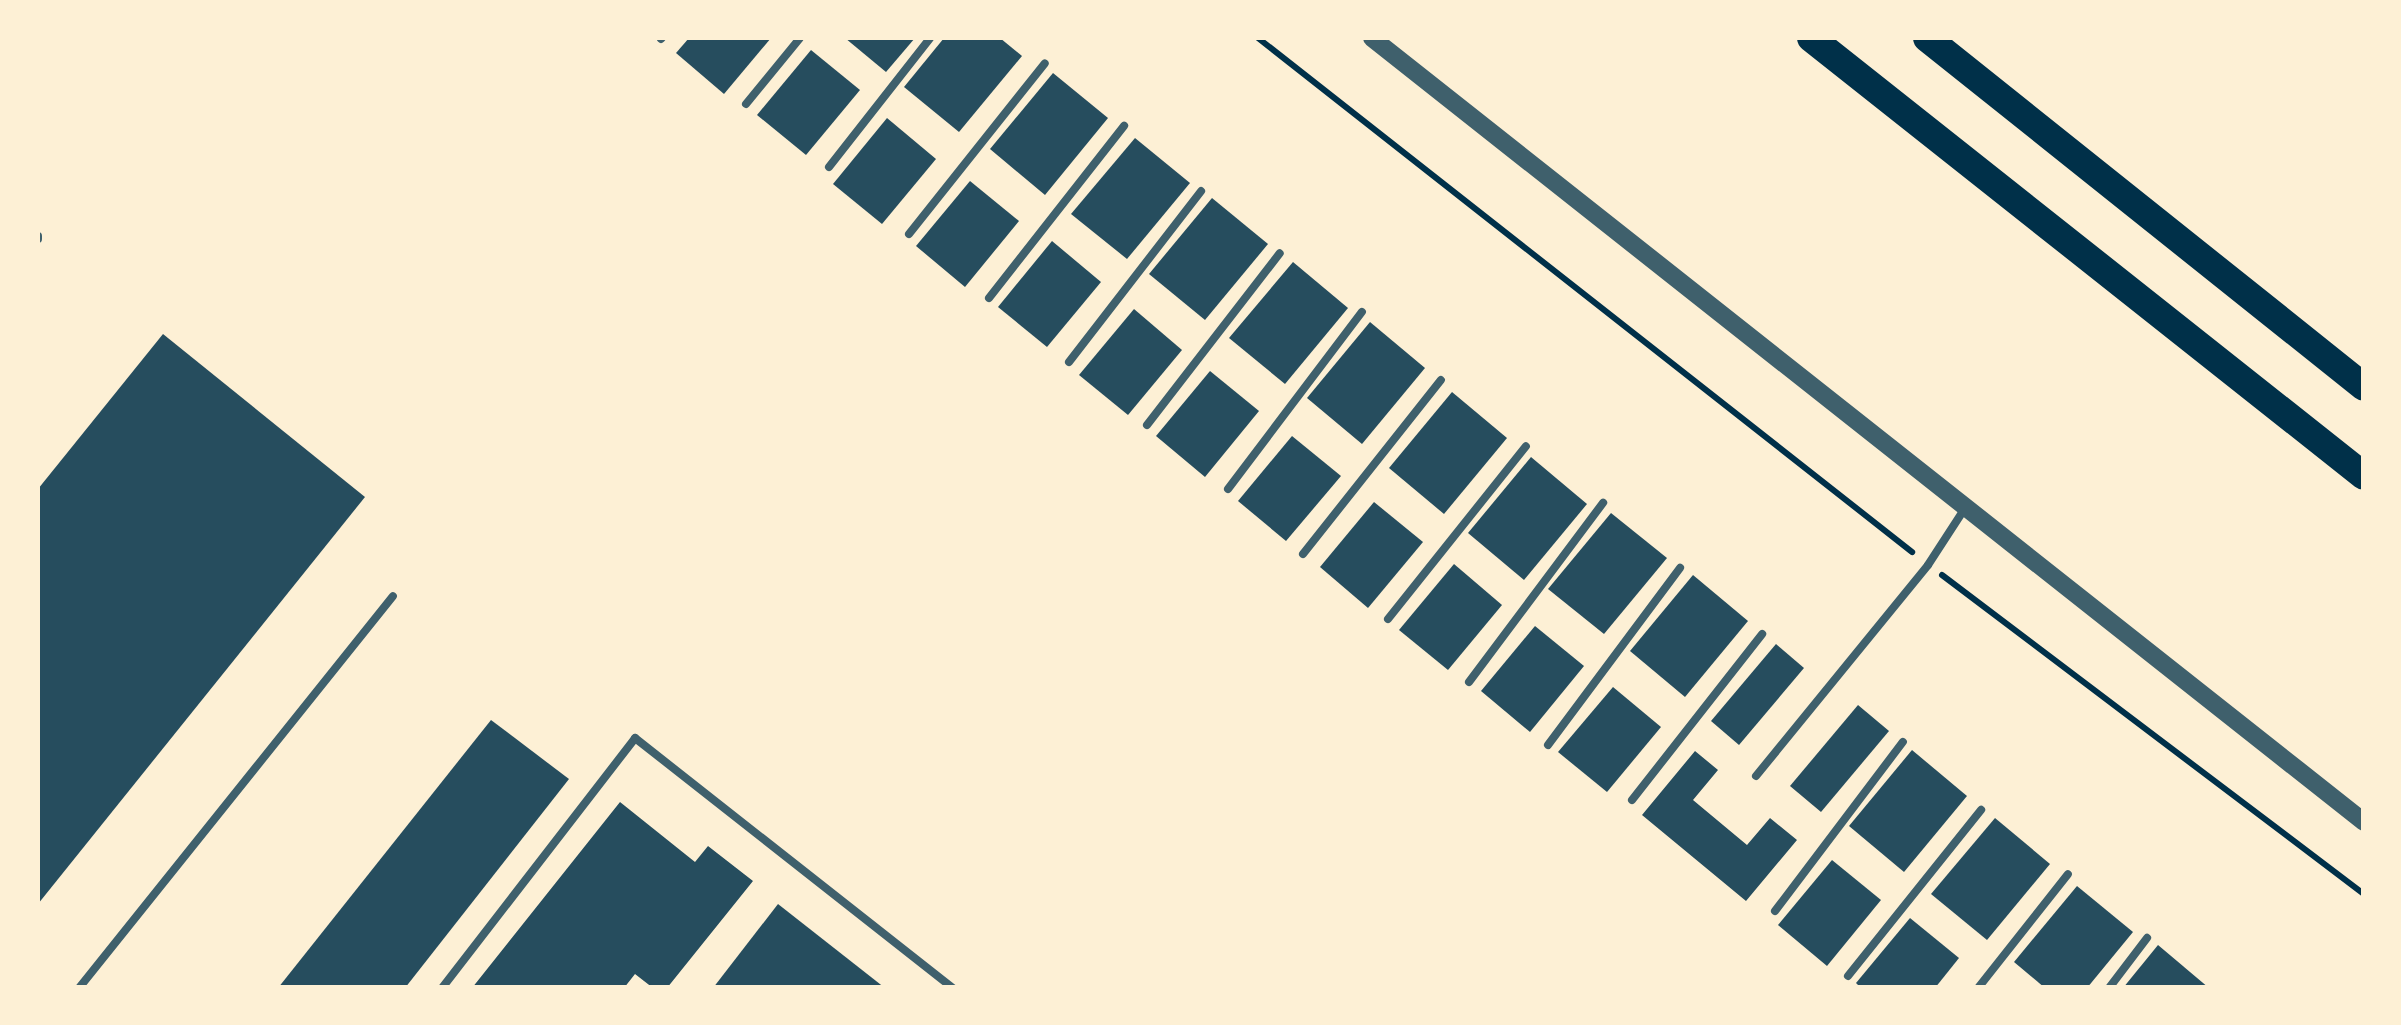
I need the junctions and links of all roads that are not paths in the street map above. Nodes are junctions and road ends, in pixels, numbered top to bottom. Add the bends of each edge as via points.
1 (800, 38) edge
2 (930, 38) edge
3 (1372, 38) edge
4 (1811, 38) edge
5 (1927, 38) edge
6 (1045, 63) dead end
7 (746, 104) dead end
8 (1124, 126) dead end
9 (828, 167) dead end
10 (1201, 191) dead end
11 (908, 234) dead end
12 (1280, 253) dead end
13 (989, 298) dead end
14 (1362, 312) dead end
15 (1070, 362) dead end
16 (1440, 380) dead end
17 (2364, 387) edge
18 (1147, 426) dead end
19 (1526, 446) dead end
20 (2364, 476) edge
21 (1228, 489) dead end
22 (1604, 503) dead end
23 (1964, 508) junction
24 (1302, 554) dead end
25 (1680, 568) dead end
26 (394, 596) dead end
27 (1388, 619) dead end
28 (1762, 634) dead end
29 (1469, 682) dead end
30 (1903, 742) dead end
31 (1548, 746) dead end
32 (1756, 776) dead end
33 (1632, 800) dead end
34 (1981, 810) dead end
35 (2364, 822) edge
36 (2068, 874) dead end
37 (1775, 911) dead end
38 (2148, 938) dead end
39 (1848, 976) dead end
40 (79, 988) edge
41 (442, 988) edge
42 (953, 988) edge
43 (1978, 988) edge
44 (2109, 988) edge

1 - 7 lane
2 - 9 lane
3 - 23 street
4 - 20 highway
5 - 17 highway
6 - 11 lane
8 - 13 lane
10 - 15 lane
12 - 18 lane
14 - 21 lane
16 - 24 lane
19 - 27 lane
22 - 29 lane
23 - 32 lane via 1928,565
23 - 35 street
25 - 31 lane
26 - 40 lane
28 - 33 lane
30 - 37 lane
34 - 39 lane
36 - 43 lane
38 - 44 lane
41 - 42 lane via 634,738

